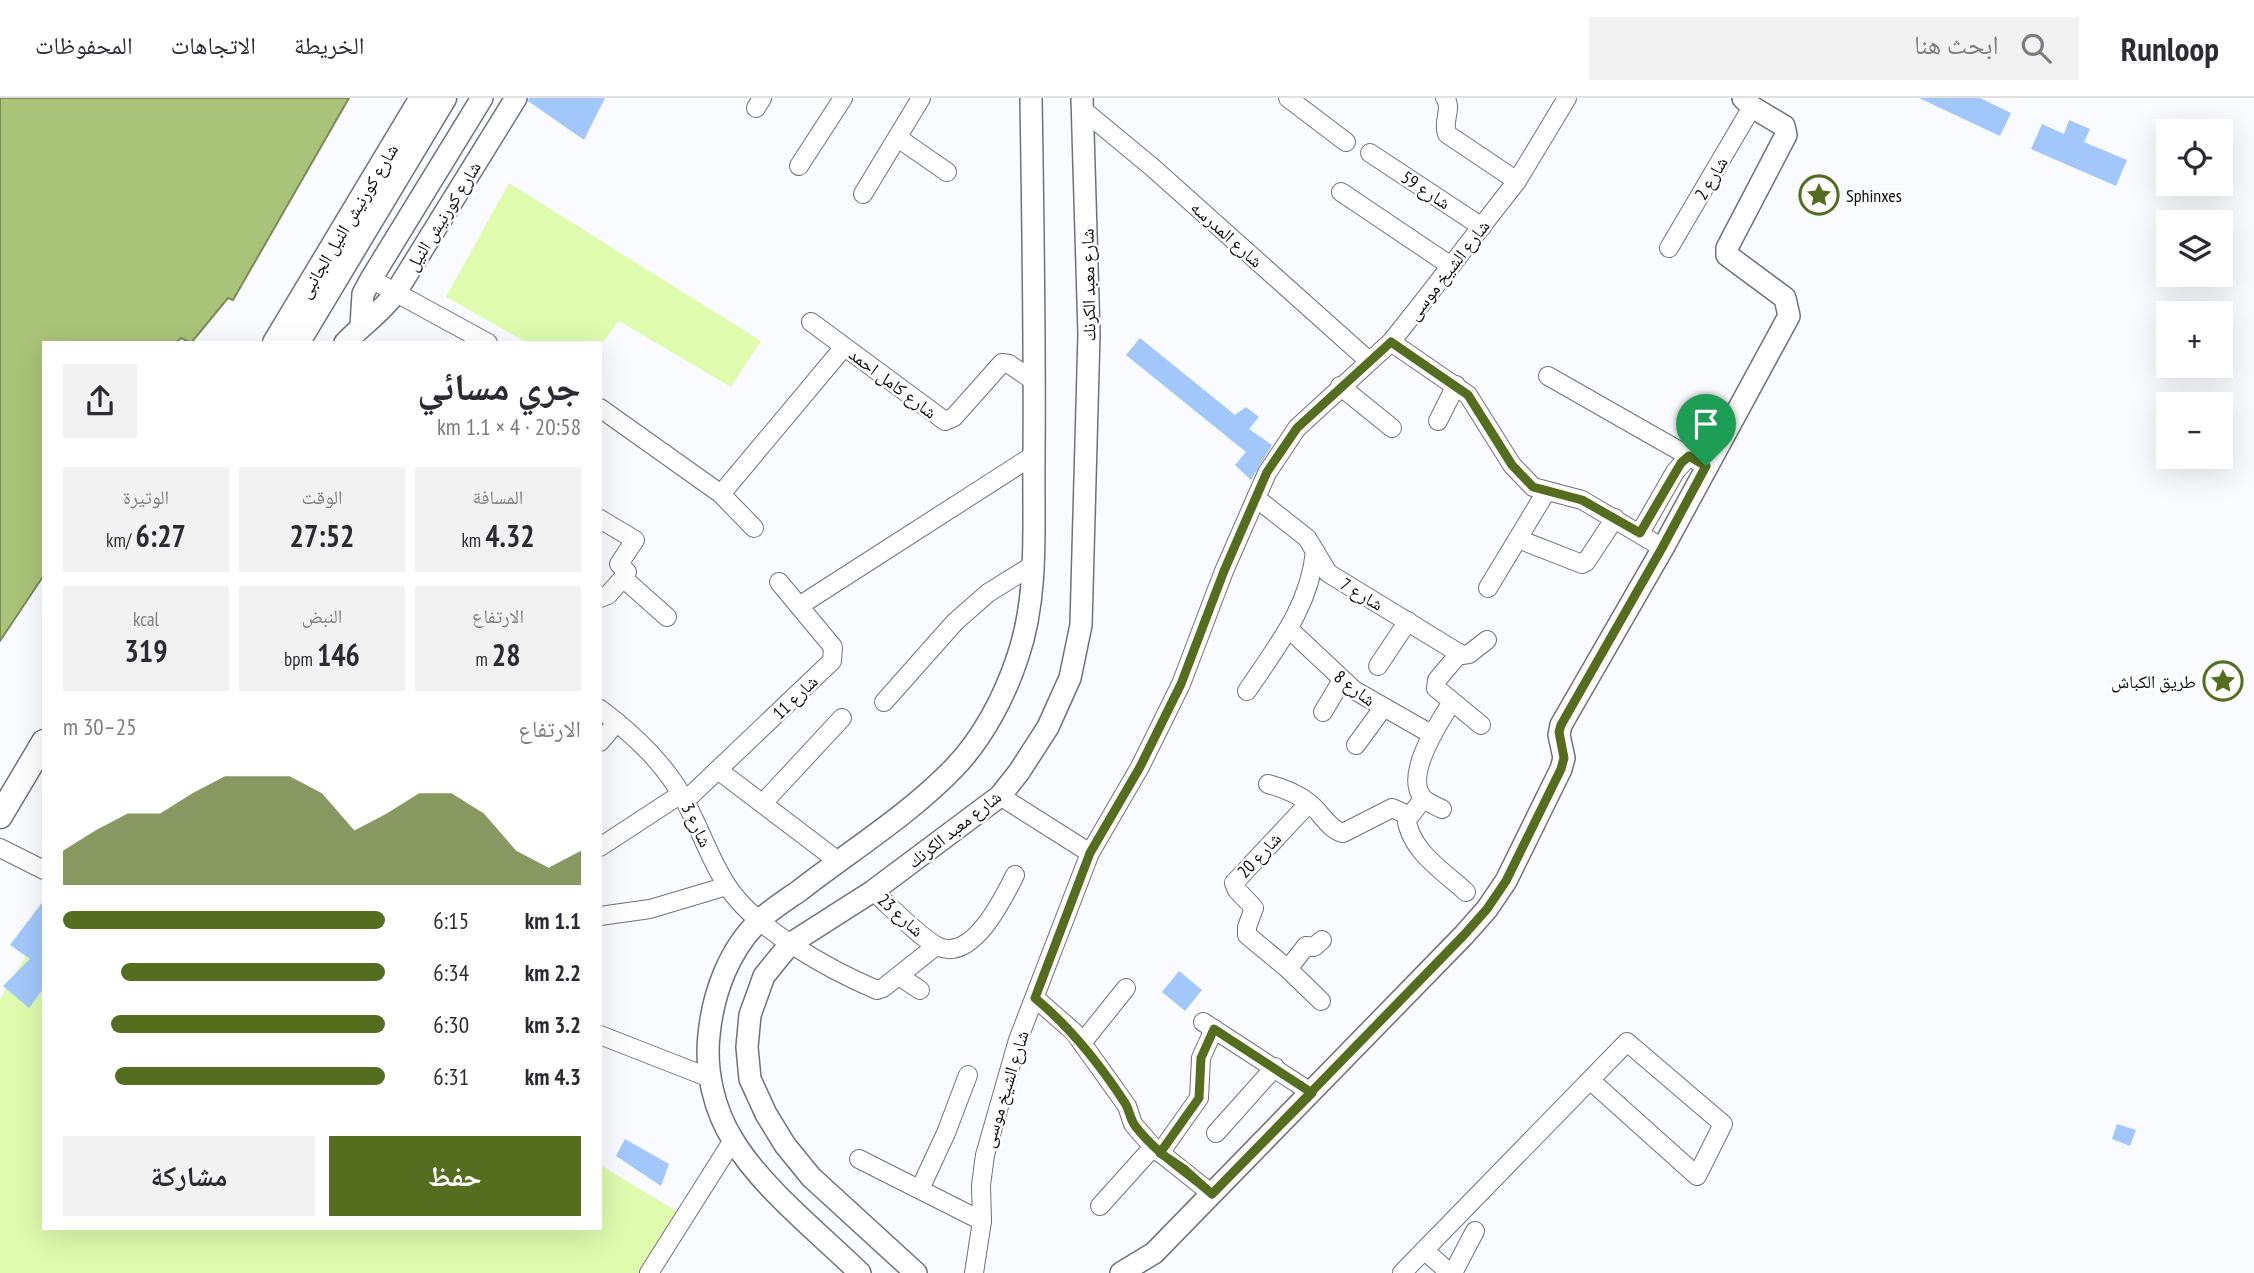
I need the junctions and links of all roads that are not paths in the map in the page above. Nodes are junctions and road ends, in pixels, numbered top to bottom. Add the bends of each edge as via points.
1 (422, 98) edge
2 (444, 98) edge
3 (516, 98) edge
4 (843, 98) edge
5 (921, 98) edge
6 (1031, 98) edge
7 (1288, 98) edge
8 (1445, 98) edge
9 (1567, 98) edge
10 (1747, 103) edge
11 (1082, 104) edge
12 (478, 105) edge
13 (499, 125) junction
14 (898, 138) junction
15 (1346, 142) dead end
16 (1370, 153) dead end
17 (799, 166) dead end
18 (947, 172) dead end
19 (1517, 181) junction
20 (1341, 192) dead end
21 (863, 194) dead end
22 (1482, 227) junction
23 (1669, 248) dead end
24 (1451, 266) junction
25 (371, 279) junction
26 (396, 292) junction
27 (811, 322) dead end
28 (361, 326) junction
29 (276, 341) edge
30 (298, 341) edge
31 (347, 341) edge
32 (484, 341) edge
33 (1391, 342) junction
34 (845, 347) junction
35 (1369, 360) junction
36 (1548, 376) dead end
37 (1034, 381) junction
38 (1456, 385) junction
39 (1340, 386) junction
40 (602, 409) edge
41 (1438, 421) dead end
42 (1392, 428) dead end
43 (1034, 455) junction
44 (1697, 461) junction
45 (1546, 492) junction
46 (721, 494) junction
47 (1256, 498) junction
48 (1615, 518) junction
49 (602, 520) edge
50 (754, 528) dead end
51 (1640, 533) junction
52 (1518, 539) junction
53 (1662, 548) junction
54 (1315, 551) junction
55 (1033, 565) junction
56 (623, 578) junction
57 (779, 582) dead end
58 (1488, 588) dead end
59 (602, 597) edge
60 (799, 606) junction
61 (667, 617) dead end
62 (1408, 621) junction
63 (1289, 629) junction
64 (1486, 640) dead end
65 (1459, 654) junction
66 (1378, 666) dead end
67 (1342, 680) junction
68 (1247, 691) dead end
69 (884, 702) dead end
70 (1452, 702) junction
71 (1382, 708) junction
72 (602, 711) edge
73 (1323, 712) dead end
74 (842, 718) dead end
75 (617, 722) junction
76 (1481, 724) dead end
77 (1431, 734) junction
78 (602, 740) edge
79 (42, 745) edge
80 (1356, 745) dead end
81 (718, 770) junction
82 (1268, 784) dead end
83 (1000, 796) junction
84 (683, 797) junction
85 (1423, 799) junction
86 (763, 803) junction
87 (1309, 803) junction
88 (1442, 810) dead end
89 (0, 816) edge
90 (1406, 816) junction
91 (602, 846) edge
92 (0, 848) edge
93 (1090, 853) junction
94 (838, 860) junction
95 (42, 869) edge
96 (1015, 875) dead end
97 (727, 886) junction
98 (873, 891) junction
99 (1466, 892) dead end
100 (602, 916) edge
101 (759, 920) junction
102 (1322, 940) dead end
103 (790, 944) junction
104 (936, 946) junction
105 (1288, 969) junction
106 (899, 976) junction
107 (1126, 988) dead end
108 (920, 990) dead end
109 (1035, 998) junction
110 (1321, 1002) dead end
111 (602, 1036) edge
112 (1082, 1043) junction
113 (1275, 1067) junction
114 (968, 1075) dead end
115 (710, 1078) junction
116 (1590, 1080) junction
117 (1312, 1093) junction
118 (1216, 1133) dead end
119 (733, 1140) junction
120 (1156, 1150) junction
121 (859, 1159) dead end
122 (920, 1189) junction
123 (1212, 1194) junction
124 (842, 1206) junction
125 (1100, 1206) dead end
126 (982, 1221) junction
127 (1475, 1231) dead end
128 (818, 1232) junction
129 (1424, 1250) junction
130 (649, 1273) edge
131 (860, 1273) edge
132 (916, 1273) edge
133 (974, 1273) edge
134 (1121, 1273) edge
135 (1402, 1273) edge
136 (1451, 1273) edge

1 - 29 main road, شارع كورنيش النيل الجانبى
2 - 30 main road, شارع كورنيش النيل الجانبى
3 - 13 street, شارع كورنيش النيل
4 - 17 street
5 - 14 street
6 - 37 street
7 - 15 street
8 - 19 street via 1447,134
9 - 19 street, شارع الشيخ موسى
10 - 23 street, شارع 2
10 - 44 street via 1784,126 1786,135 1727,255 1785,298 1789,316
11 - 35 street, شارع المدرسه
11 - 83 street, شارع معبد الكرنك via 1089,334 1082,625 1070,678 1048,727
12 - 13 street
12 - 25 street, شارع كورنيش النيل
13 - 26 street, شارع كورنيش النيل
14 - 18 street
14 - 21 street
16 - 22 street, شارع 59
19 - 22 street, شارع الشيخ موسى
20 - 24 street
22 - 24 street, شارع الشيخ موسى
24 - 33 street, شارع الشيخ موسى
25 - 26 street
25 - 28 street, شارع كورنيش النيل via 363,294
26 - 28 street, شارع كورنيش النيل
26 - 32 street
27 - 34 street, شارع كامل احمد
28 - 31 street, شارع كورنيش النيل
33 - 35 street, شارع الشيخ موسى
33 - 38 street
34 - 37 street, شارع كامل احمد via 945,421 1002,363
34 - 46 street
35 - 39 street, شارع الشيخ موسى
36 - 44 street
37 - 43 street
38 - 41 street
38 - 45 street via 1478,407 1522,477
39 - 42 street
39 - 47 street, شارع الشيخ موسى via 1297,428 1267,472
40 - 46 street
43 - 55 street
43 - 60 street
44 - 51 street via 1675,472
44 - 53 street
45 - 48 street via 1582,500
45 - 52 street
46 - 50 street
47 - 54 street, شارع 7 via 1307,538
47 - 93 street, شارع الشيخ موسى via 1181,684
48 - 51 street
48 - 52 street via 1582,564
49 - 56 street via 635,540 619,564 627,572
51 - 53 street
52 - 58 street
53 - 117 street via 1561,725 1563,763 1506,881 1472,926
54 - 62 street, شارع 7 via 1328,573
54 - 63 street via 1311,584
55 - 69 street via 988,593 955,622
55 - 94 street via 1030,611 1018,656 980,734 955,767 925,795
56 - 59 street
56 - 61 street
57 - 60 street, شارع 11
60 - 81 street, شارع 11 via 834,647 832,661
62 - 65 street, شارع 7
62 - 66 street
63 - 67 street, شارع 8
63 - 68 street
64 - 65 street via 1469,654
65 - 70 street via 1435,684
67 - 71 street, شارع 8
67 - 73 street
70 - 76 street
70 - 77 street
71 - 77 street, شارع 8
71 - 80 street
72 - 75 street, شارع 3
74 - 86 street
75 - 78 street
75 - 84 street, شارع 3 via 652,755
77 - 85 street via 1420,768 1418,785
79 - 89 main road
81 - 84 street, شارع 11
81 - 86 street
82 - 87 street
83 - 93 street
83 - 98 street, شارع معبد الكرنك
84 - 91 street
84 - 97 street, شارع 3
85 - 88 street
85 - 90 street via 1413,814
86 - 94 street
87 - 90 street via 1338,832 1392,808
87 - 105 street, شارع 20 via 1234,883 1254,908 1247,935
90 - 99 street via 1417,848
92 - 95 street
93 - 109 street, شارع الشيخ موسى
94 - 101 street
96 - 104 street, شارع 23 via 993,915 971,939 955,948
97 - 100 street via 650,909
97 - 101 street, شارع 3
98 - 103 street, شارع معبد الكرنك
98 - 104 street, شارع 23
101 - 103 street, شارع 3
101 - 115 street via 734,953 720,982 711,1013
102 - 105 street via 1314,947 1306,946
103 - 106 street, شارع 3 via 877,990
103 - 124 street, شارع معبد الكرنك via 764,976 756,995 747,1047 750,1079 785,1145
104 - 106 street
105 - 110 street, شارع 20
106 - 108 street
107 - 112 street
109 - 112 street
109 - 126 street, شارع الشيخ موسى via 1018,1040 985,1156
111 - 115 street
112 - 120 street via 1127,1106 1133,1124
113 - 117 street
113 - 118 street
113 - 120 street via 1208,1026 1199,1098
114 - 122 street
115 - 119 street
116 - 116 street via 1627,1042 1724,1124 1697,1176
116 - 129 street
117 - 123 street
119 - 128 street via 758,1173
119 - 130 street
120 - 123 street
120 - 125 street
121 - 122 street
122 - 126 street
123 - 134 street via 1154,1253
124 - 128 street
124 - 132 street, شارع معبد الكرنك
126 - 133 street, شارع الشيخ موسى
127 - 136 street
128 - 131 street
129 - 135 street
129 - 136 street

